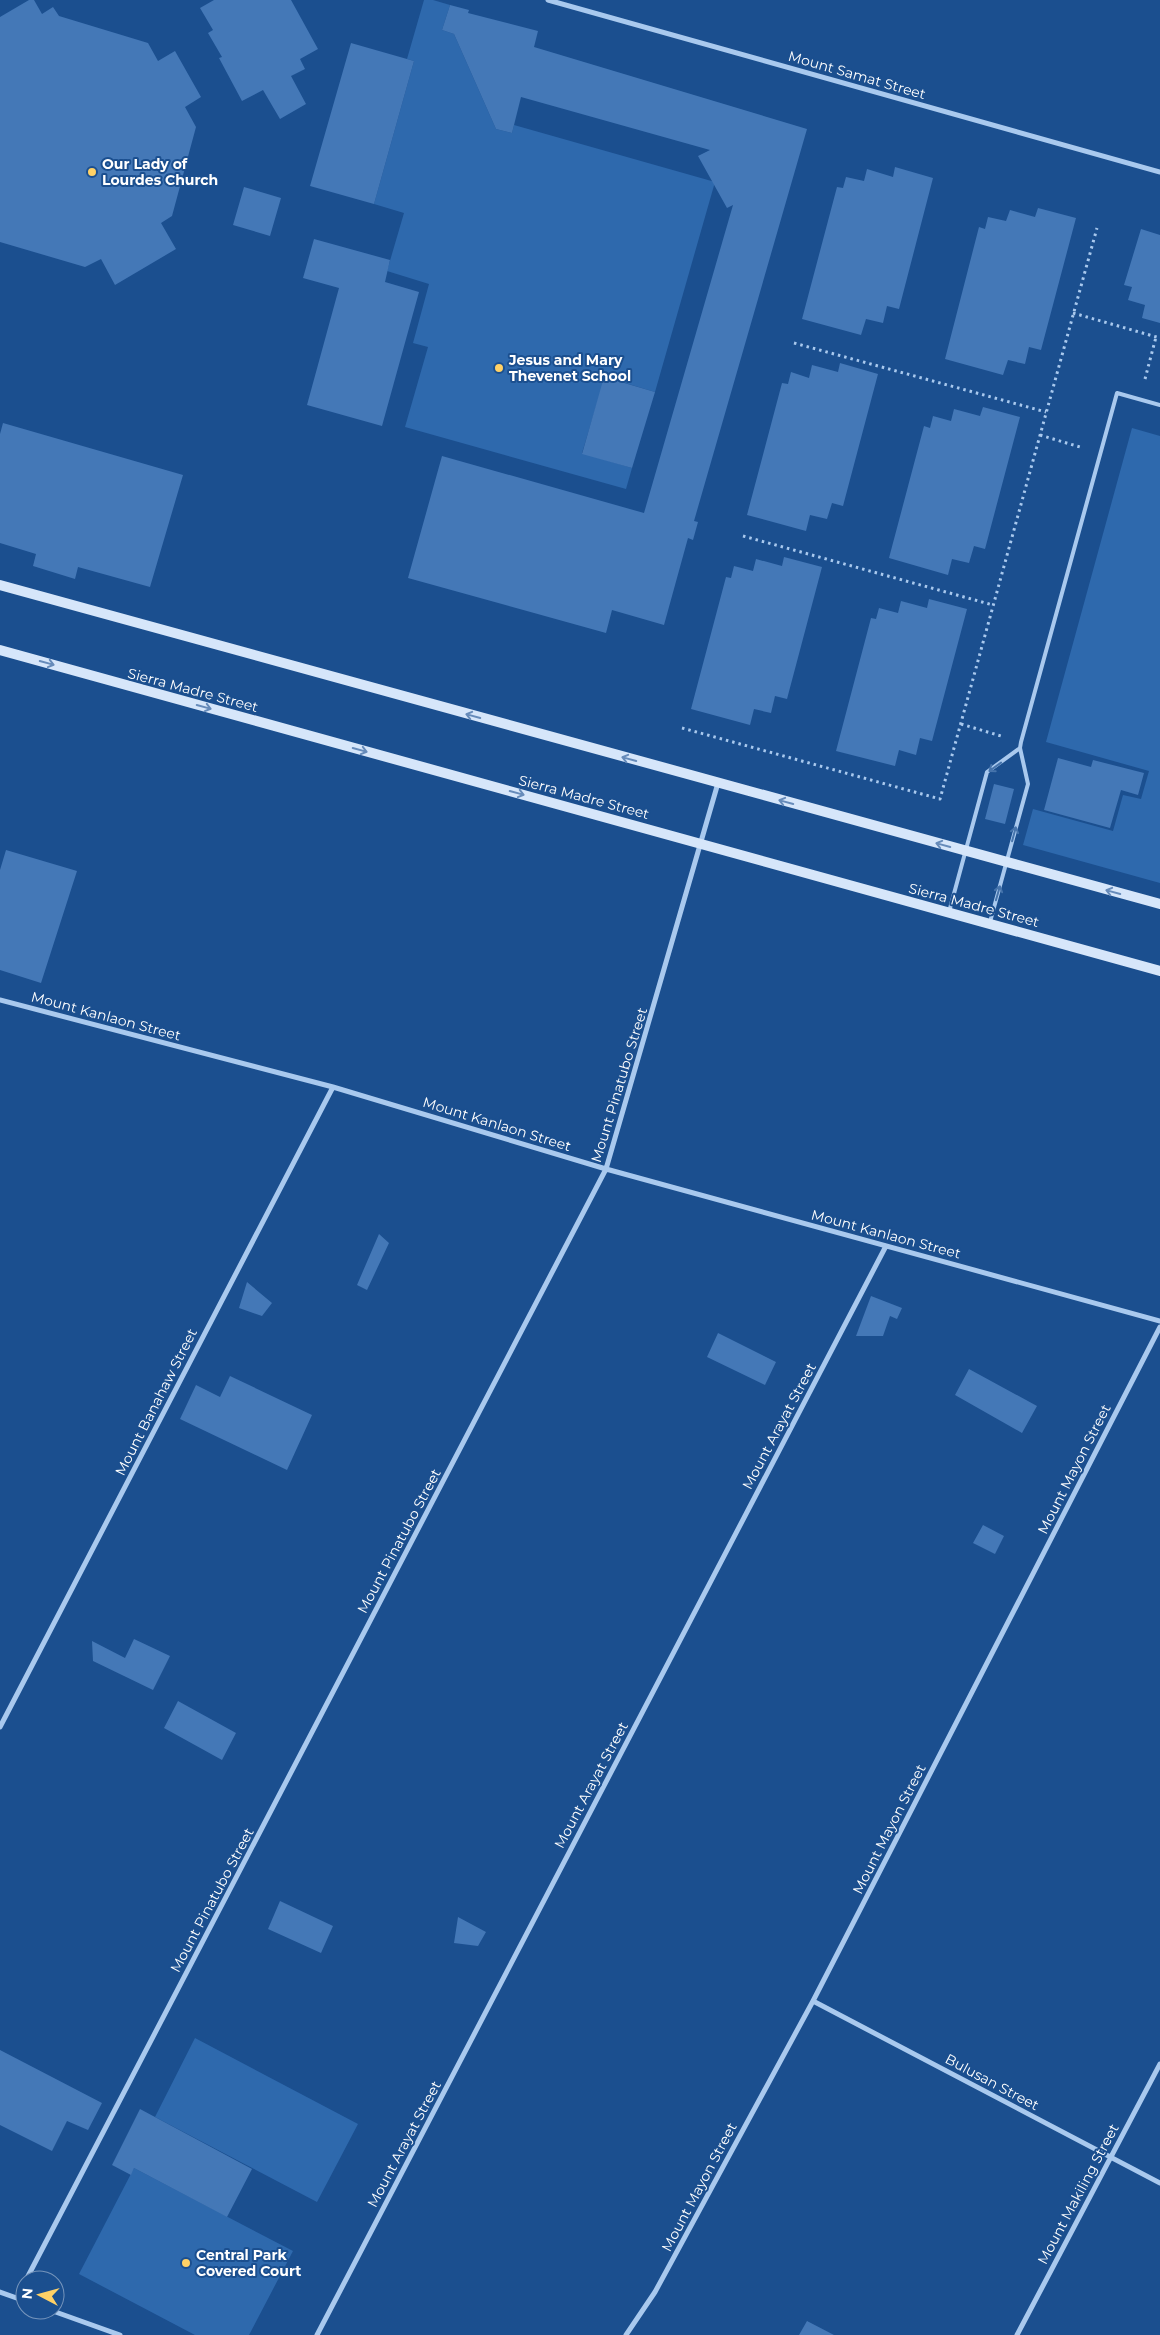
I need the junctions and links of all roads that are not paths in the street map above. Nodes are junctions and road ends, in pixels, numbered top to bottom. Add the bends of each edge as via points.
1 (548, 0) edge
2 (1160, 172) edge
3 (1160, 405) edge
4 (0, 585) edge
5 (0, 650) edge
6 (1020, 748) junction
7 (718, 783) junction
8 (701, 844) junction
9 (966, 851) junction
10 (1007, 862) junction
11 (1160, 904) edge
12 (949, 912) junction
13 (990, 924) junction
14 (1160, 971) edge
15 (0, 1000) edge
16 (333, 1088) junction
17 (606, 1169) junction
18 (886, 1246) junction
19 (1160, 1321) edge
20 (1160, 1327) edge
21 (0, 1727) edge
22 (813, 2001) junction
23 (1160, 2064) edge
24 (1111, 2157) junction
25 (1160, 2183) edge
26 (32, 2270) edge
27 (0, 2292) edge
28 (15, 2297) edge
29 (65, 2315) edge
30 (120, 2335) edge
31 (317, 2335) edge
32 (626, 2335) edge
33 (1017, 2335) edge

1 - 2 street, Mount Samat Street
3 - 6 lane via 1117,393
7 -> 4 street
5 -> 8 street, Sierra Madre Street
6 -> 9 lane via 987,772
10 -> 6 lane via 1028,784
7 - 8 street, Mount Pinatubo Street
9 -> 7 street
8 - 12 street, Sierra Madre Street
8 - 17 street, Mount Pinatubo Street
9 - 10 street
9 - 12 lane
11 -> 10 street
13 -> 10 lane
12 - 13 street, Sierra Madre Street
13 - 14 street, Sierra Madre Street
15 - 16 street, Mount Kanlaon Street
16 - 17 street, Mount Kanlaon Street
16 - 21 street, Mount Banahaw Street
17 - 18 street, Mount Kanlaon Street
17 - 26 street, Mount Pinatubo Street
18 - 19 street, Mount Kanlaon Street
18 - 31 street, Mount Arayat Street
20 - 22 street, Mount Mayon Street
22 - 24 street, Bulusan Street
22 - 32 street, Mount Mayon Street via 654,2292
23 - 24 street, Mount Makiling Street
24 - 25 street, Bulusan Street
24 - 33 street, Mount Makiling Street
27 - 28 street
29 - 30 street

